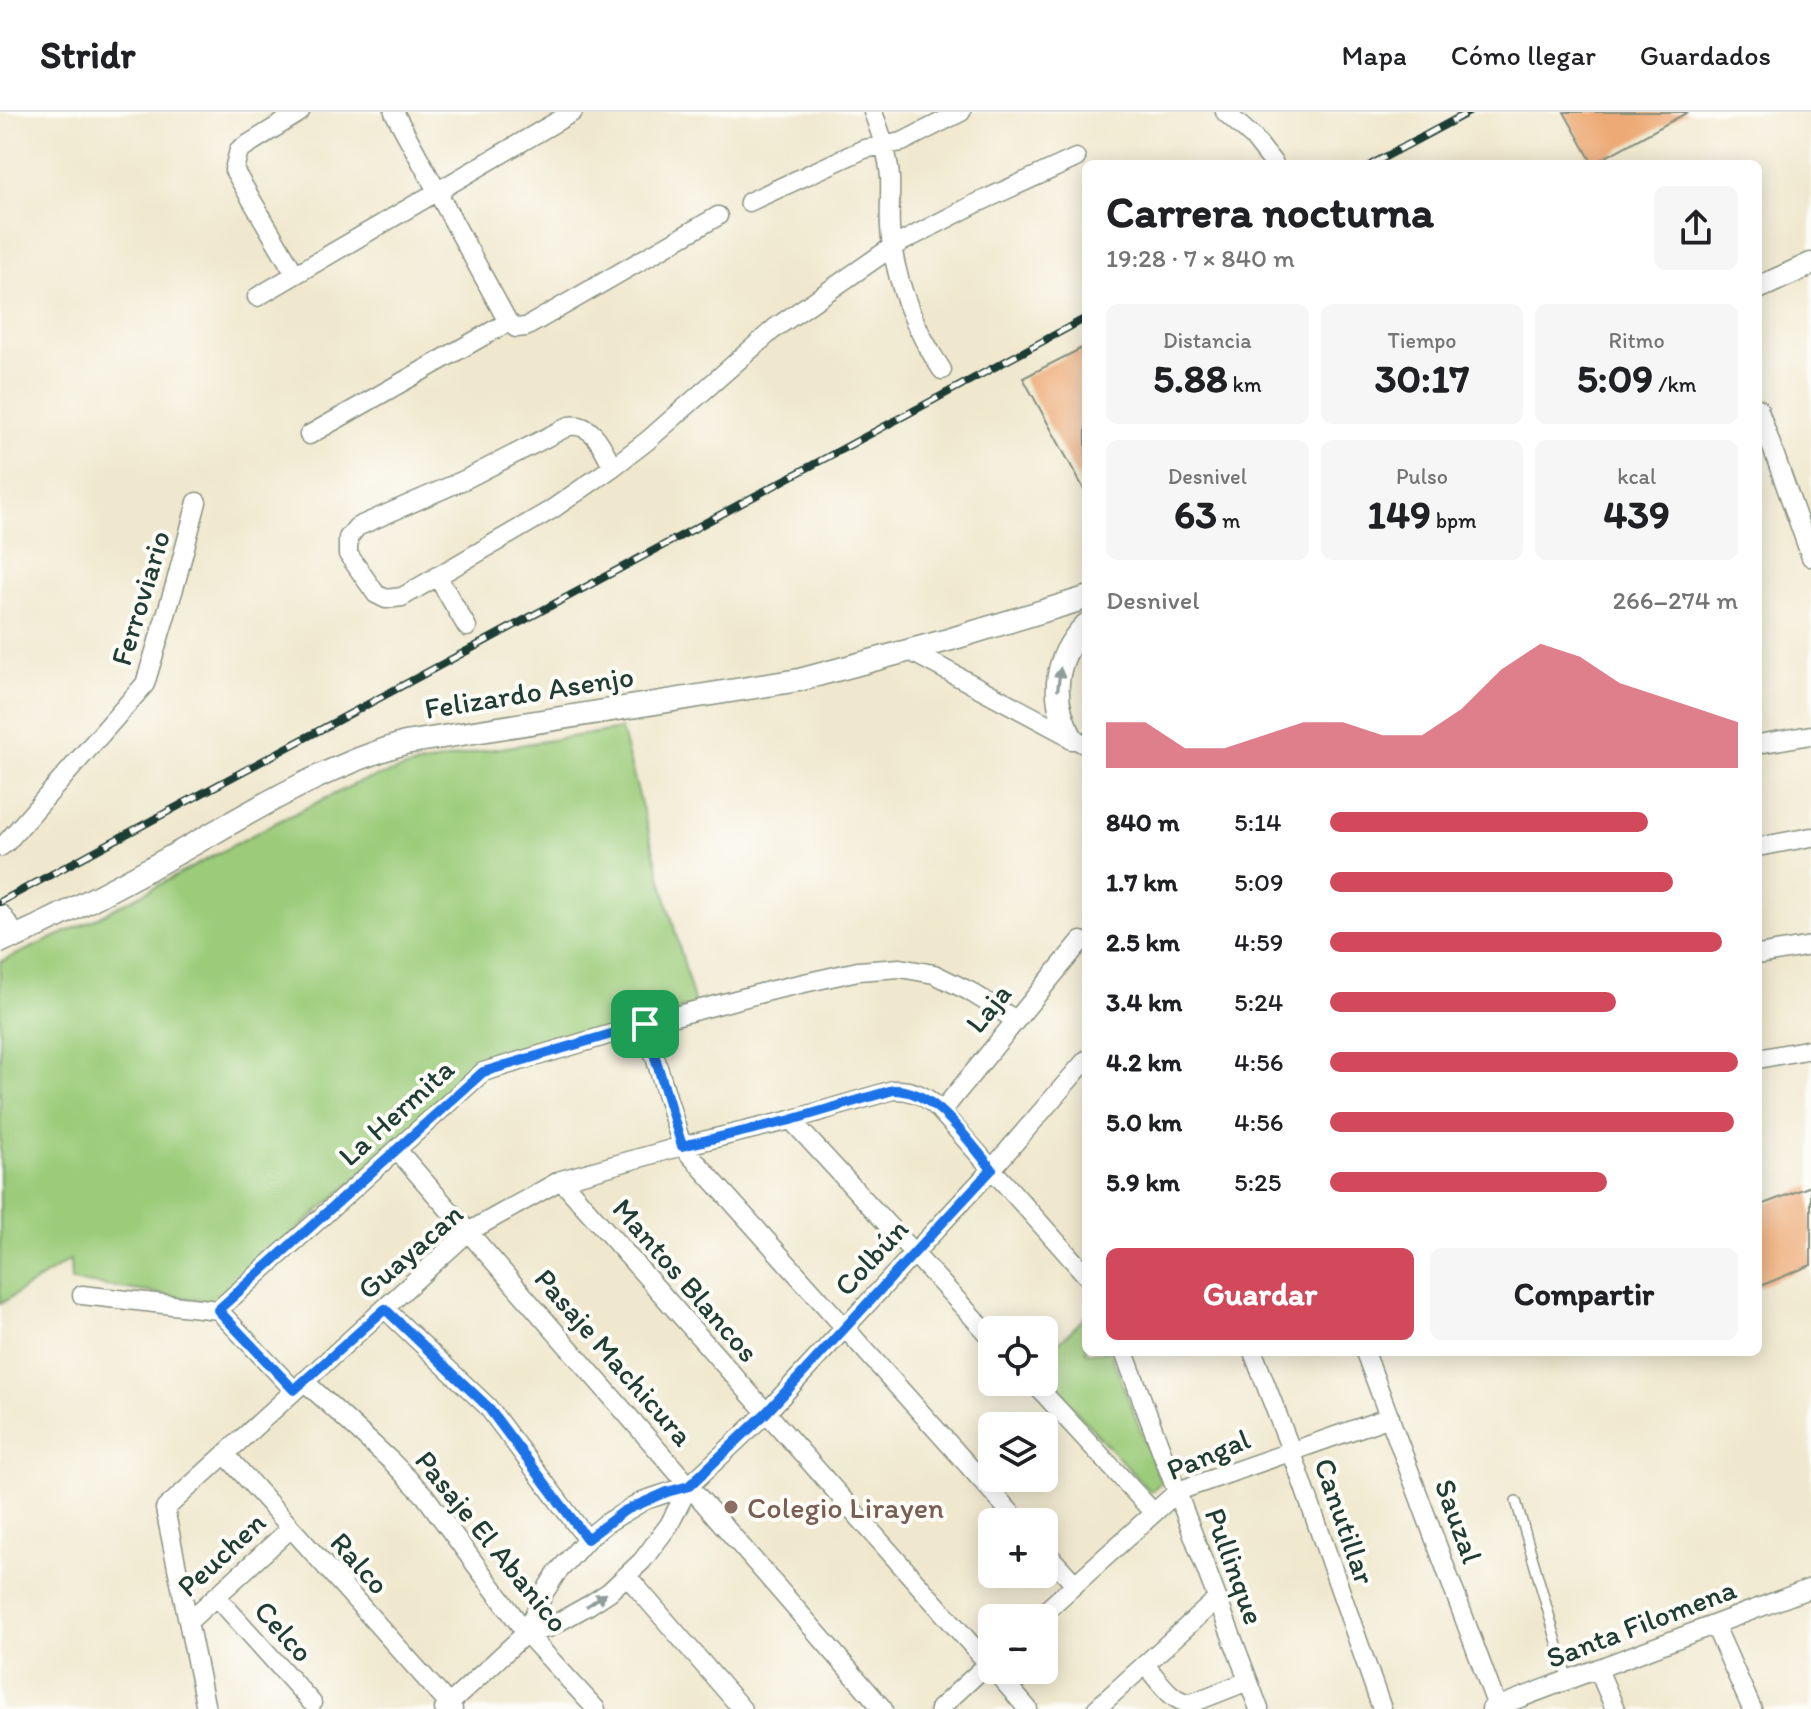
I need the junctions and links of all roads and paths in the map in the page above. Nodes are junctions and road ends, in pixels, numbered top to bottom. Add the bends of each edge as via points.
1 (300, 112) edge
2 (394, 112) edge
3 (573, 112) edge
4 (873, 112) edge
5 (961, 112) edge
6 (1225, 112) edge
7 (885, 144) junction
8 (1076, 158) dead end
9 (1271, 160) edge
10 (437, 191) junction
11 (749, 202) dead end
12 (718, 216) dead end
13 (892, 247) junction
14 (1811, 264) edge
15 (295, 274) junction
16 (1762, 286) edge
17 (257, 297) dead end
18 (508, 322) junction
19 (942, 370) dead end
20 (1762, 419) edge
21 (309, 435) dead end
22 (613, 467) junction
23 (197, 502) dead end
24 (1811, 557) edge
25 (437, 576) junction
26 (1082, 599) edge
27 (467, 627) dead end
28 (1082, 630) edge
29 (910, 651) junction
30 (1811, 735) edge
31 (1079, 742) edge
32 (1762, 743) edge
33 (1811, 837) edge
34 (1762, 846) edge
35 (0, 847) edge
36 (0, 916) edge
37 (7, 941) edge
38 (1081, 941) dead end
39 (1811, 946) edge
40 (1762, 954) edge
41 (1014, 1019) junction
42 (645, 1024) junction
43 (1811, 1049) edge
44 (1762, 1058) edge
45 (1082, 1065) edge
46 (941, 1112) junction
47 (791, 1120) junction
48 (682, 1146) junction
49 (397, 1150) junction
50 (992, 1169) junction
51 (561, 1180) junction
52 (468, 1232) junction
53 (913, 1253) junction
54 (1082, 1270) edge
55 (82, 1295) dead end
56 (385, 1309) junction
57 (218, 1310) junction
58 (978, 1323) edge
59 (843, 1327) junction
60 (1126, 1356) edge
61 (1255, 1356) edge
62 (1367, 1356) edge
63 (299, 1386) junction
64 (1046, 1396) edge
65 (766, 1413) junction
66 (1390, 1417) junction
67 (1291, 1450) junction
68 (225, 1454) junction
69 (689, 1486) junction
70 (1178, 1491) junction
71 (1516, 1501) dead end
72 (1006, 1508) edge
73 (1153, 1512) junction
74 (291, 1528) junction
75 (587, 1539) junction
76 (1058, 1565) edge
77 (627, 1576) junction
78 (1075, 1584) junction
79 (1811, 1588) edge
80 (216, 1596) junction
81 (1217, 1599) junction
82 (1053, 1604) edge
83 (188, 1622) junction
84 (1715, 1626) junction
85 (526, 1633) junction
86 (978, 1650) edge
87 (1145, 1665) junction
88 (1598, 1669) junction
89 (978, 1676) edge
90 (1568, 1680) junction
91 (1248, 1681) junction
92 (1007, 1684) edge
93 (312, 1703) dead end
94 (449, 1707) edge
95 (1496, 1708) edge
96 (206, 1709) edge
97 (596, 1709) edge
98 (742, 1709) edge
99 (883, 1709) edge
100 (939, 1709) edge
101 (1028, 1709) edge
102 (1096, 1709) edge
103 (1259, 1709) edge
104 (1382, 1709) edge
105 (1615, 1709) edge
106 (1752, 1709) edge

1 - 15 street via 239,150 234,170
2 - 10 street
3 - 10 street
4 - 7 street
5 - 7 street via 902,142
6 - 9 street
7 - 11 street
7 - 13 street
8 - 13 street
10 - 15 street
10 - 18 street
12 - 18 street via 526,327
13 - 19 street via 911,312
13 - 22 street via 775,328
14 - 16 street
15 - 17 street
18 - 21 street
20 - 24 street
22 - 25 street
22 - 25 street via 590,430 569,426 357,527 348,538 348,554 381,597 402,597
23 - 35 street, Ferroviario via 145,684
25 - 27 street
26 - 29 street, Felizardo Asenjo
31 -> 28 street via 1058,706 1057,678 1064,653
29 - 31 street
29 - 37 street, Felizardo Asenjo via 799,680 436,736 375,752 308,779 112,891
30 - 32 street
33 - 34 street
36 - 37 street
38 - 41 street, Laja
39 - 40 street
41 - 42 street, La Hermita via 934,974 900,968 830,977
41 - 46 street, Laja
42 - 48 street
42 - 49 street, La Hermita via 483,1072
43 - 44 street
45 - 50 street, Colbún
46 - 47 street, Guayacan via 922,1095 904,1089
46 - 50 street
47 - 48 street, Guayacan
47 - 53 street
48 - 51 street, Guayacan
48 - 59 street
49 - 52 street, Pasaje Machicura
49 - 57 street, La Hermita
50 - 53 street, Colbún
50 - 54 street
51 - 52 street, Guayacan
51 - 65 street, Mantos Blancos
52 - 56 street, Guayacan
52 - 69 street, Pasaje Machicura
53 - 58 street
53 - 59 street, Colbún
55 - 57 street
56 - 63 street, Guayacan
56 - 75 street via 487,1406
57 - 63 street
59 - 65 street, Colbún
59 - 72 street
60 - 70 street, Pullinque
61 - 67 street, Canutillar
62 - 66 street, Sauzal
63 - 68 street, Guayacan
63 - 85 street, Pasaje El Abanico via 425,1496
64 - 73 street
65 - 69 street, Colbún
65 - 86 street, Mantos Blancos
66 - 67 street, Pangal
66 - 95 street, Sauzal
67 - 70 street, Pangal
67 - 104 street, Canutillar
68 - 74 street, Ralco
68 - 83 street, Guayacan via 165,1509
69 - 75 street, Colbún via 624,1511
69 - 77 street, Colbún via 669,1525
69 - 99 street, Pasaje Machicura
70 - 73 street, Pangal
70 - 81 street, Pullinque
71 - 90 lane
73 - 78 street, Pangal
74 - 80 street, Peuchen
74 - 94 street, Ralco
75 - 85 street, Colbún via 556,1574
76 - 78 street
85 -> 77 street, Colbún via 569,1617
77 - 98 street
78 - 82 street, Pangal
79 - 84 street, Santa Filomena
80 - 83 street, Peuchen
80 - 93 street, Celco
81 - 87 street
81 - 91 street, Pullinque
83 - 96 street
84 - 88 street, Santa Filomena
84 - 106 street
85 - 94 street, Colbún
85 - 97 street, Pasaje El Abanico
87 - 91 street via 1183,1703
87 - 102 street
88 - 90 street, Santa Filomena
88 - 105 street
89 - 100 street
90 - 95 street, Santa Filomena
91 - 103 street, Pullinque
92 - 101 street, Mantos Blancos

